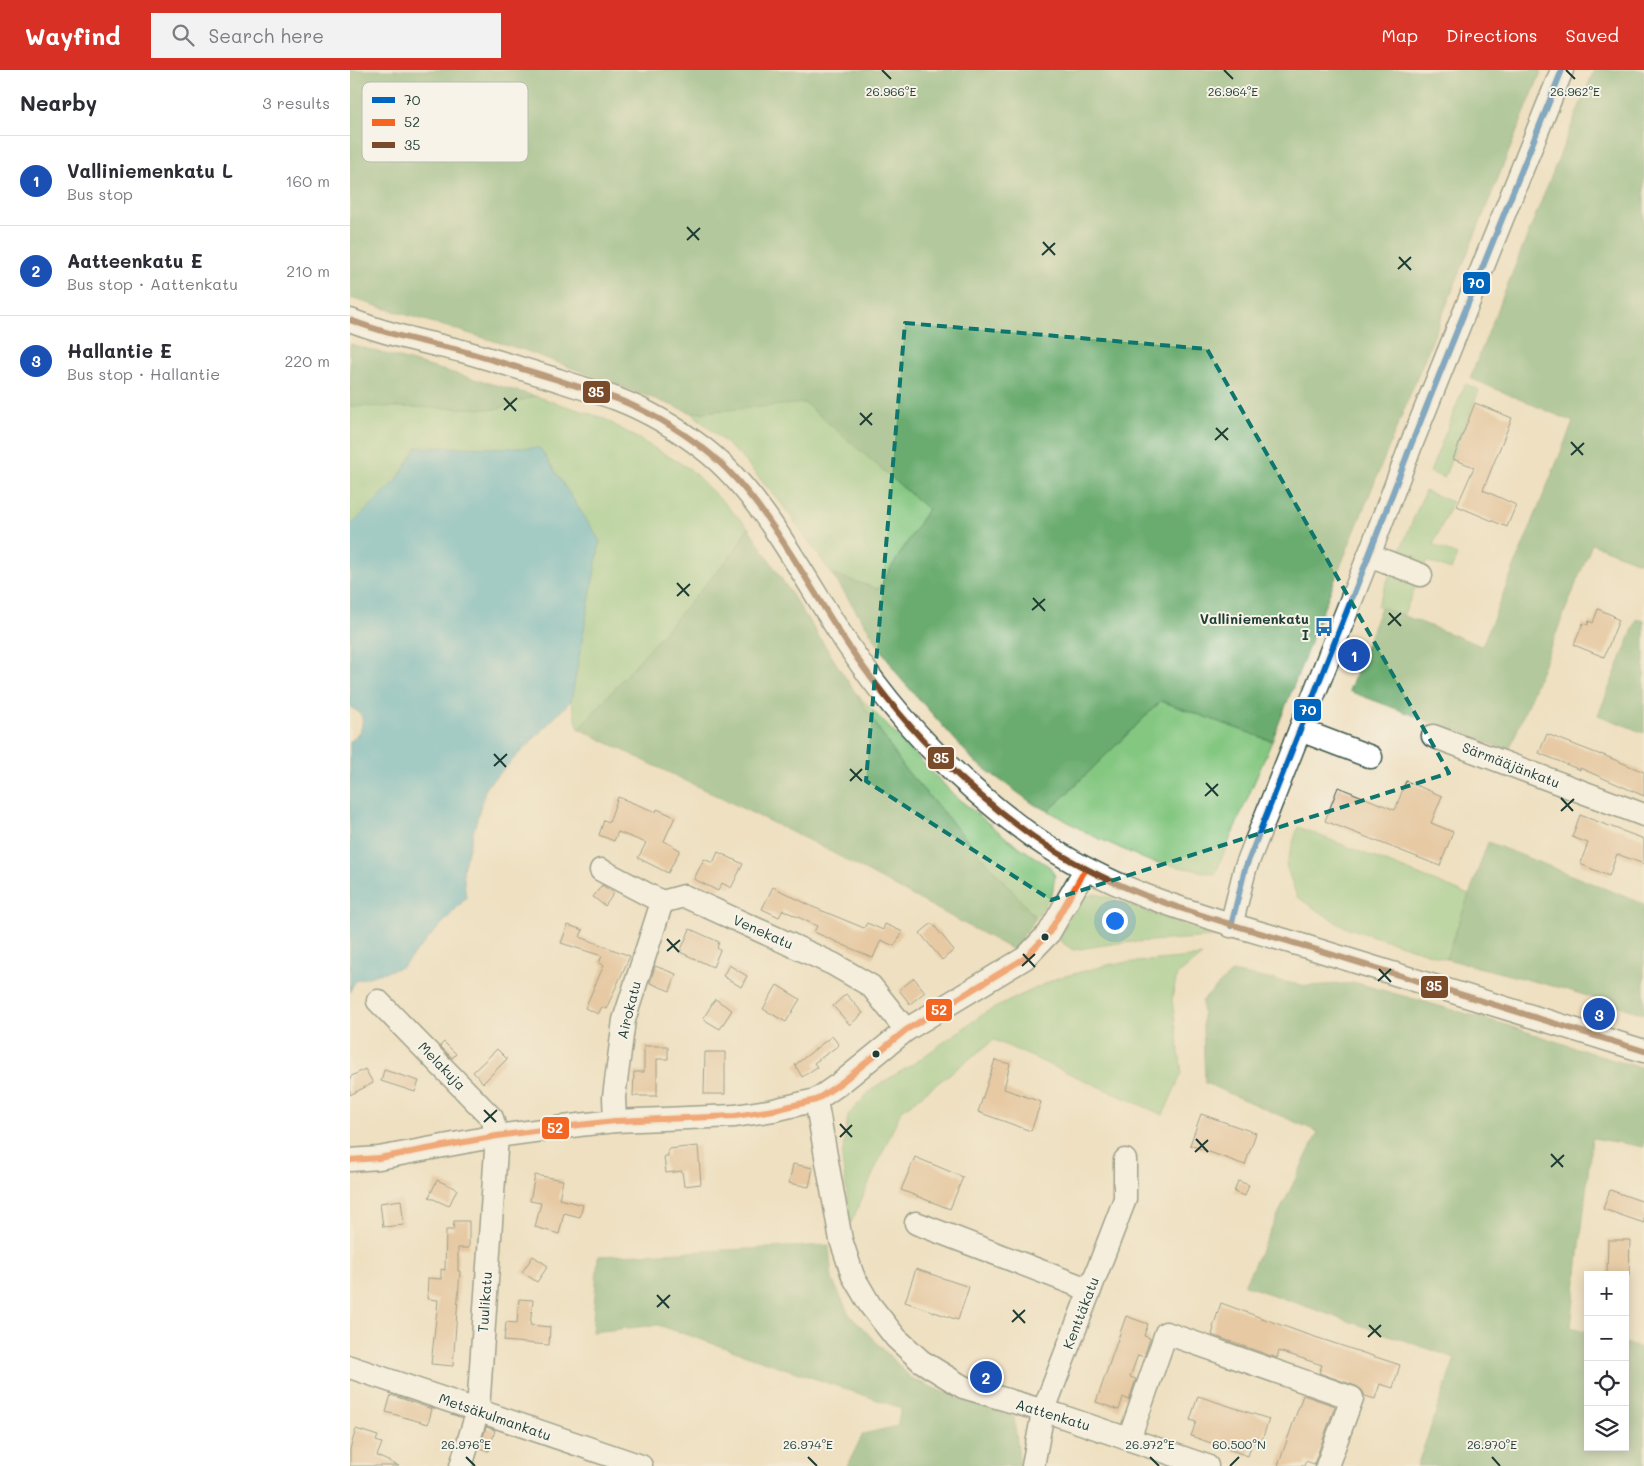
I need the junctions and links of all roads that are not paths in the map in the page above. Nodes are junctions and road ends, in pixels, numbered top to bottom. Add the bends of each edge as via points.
1 (1562, 70) edge
2 (350, 320) edge
3 (1369, 555) junction
4 (1421, 575) dead end
5 (1300, 730) junction
6 (1433, 736) dead end
7 (1371, 757) dead end
8 (1644, 815) edge
9 (601, 870) dead end
10 (1085, 870) junction
11 (662, 902) junction
12 (1231, 926) junction
13 (378, 1001) dead end
14 (906, 1030) junction
15 (1644, 1051) edge
16 (816, 1100) junction
17 (615, 1121) junction
18 (497, 1136) junction
19 (350, 1160) edge
20 (1125, 1160) dead end
21 (916, 1223) dead end
22 (1090, 1290) junction
23 (350, 1367) edge
24 (478, 1410) junction
25 (1043, 1412) junction
26 (1129, 1440) junction
27 (461, 1466) edge
28 (640, 1466) edge
29 (1033, 1466) edge
30 (1207, 1466) edge
31 (1327, 1466) edge

1 - 3 street
2 - 10 street via 376,330 489,358 618,400 650,414 705,449 751,497 851,650 907,723 992,805
3 - 4 street
3 - 5 street
5 - 7 street
5 - 12 street via 1245,869
6 - 8 street, Särmääjänkatu
9 - 11 street
10 - 12 street via 1137,893
10 - 14 street via 1049,933 1024,958
11 - 14 street, Venekatu via 684,896 833,964 871,986
11 - 17 street, Airokatu via 624,1020 614,1097
12 - 15 street
13 - 18 street, Melakuja via 492,1118
14 - 16 street
16 - 17 street via 735,1116
16 - 25 street, Aattenkatu via 841,1240 853,1276 870,1305 896,1338 921,1361 964,1387
17 - 18 street
18 - 19 street via 379,1158
18 - 24 street, Tuulikatu
20 - 22 street, Kenttäkatu via 1125,1199
21 - 22 street
22 - 25 street, Kenttäkatu
23 - 24 street, Metsäkulmankatu
24 - 27 street, Tuulikatu
24 - 28 street, Metsäkulmankatu
25 - 26 street, Aattenkatu
25 - 29 street, Kenttäkatu
26 - 30 street, Aattenkatu
26 - 31 street via 1166,1333 1352,1398

